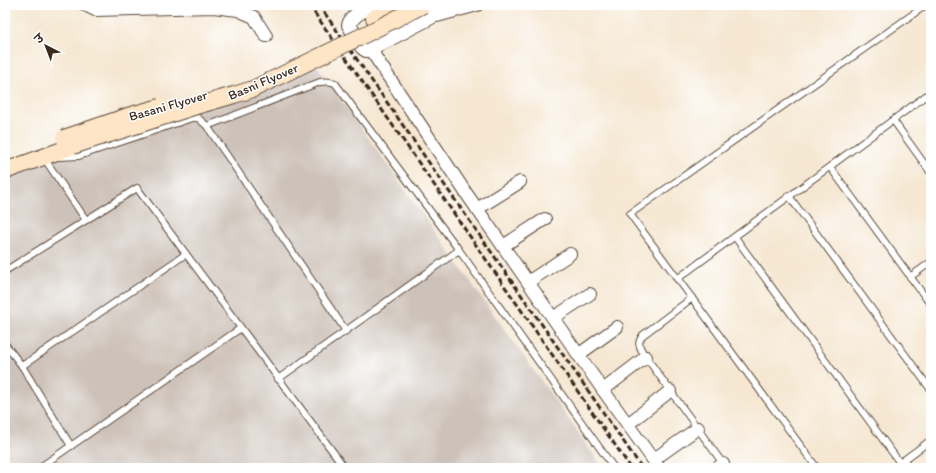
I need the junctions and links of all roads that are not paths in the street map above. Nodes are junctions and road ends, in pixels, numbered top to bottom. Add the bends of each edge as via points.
1 (85, 5) edge
2 (374, 5) edge
3 (400, 5) edge
4 (450, 5) edge
5 (477, 5) edge
6 (926, 5) edge
7 (212, 6) edge
8 (427, 11) edge
9 (266, 36) dead end
10 (370, 49) junction
11 (931, 92) edge
12 (893, 120) junction
13 (207, 126) junction
14 (68, 142) junction
15 (44, 157) junction
16 (5, 159) edge
17 (830, 167) junction
18 (5, 171) edge
19 (931, 173) edge
20 (520, 182) dead end
21 (789, 196) junction
22 (477, 209) junction
23 (545, 218) dead end
24 (86, 220) junction
25 (734, 236) junction
26 (503, 246) junction
27 (459, 250) junction
28 (186, 254) junction
29 (570, 254) dead end
30 (931, 262) edge
31 (5, 271) edge
32 (910, 277) junction
33 (677, 278) junction
34 (528, 282) junction
35 (590, 294) dead end
36 (692, 298) junction
37 (931, 305) edge
38 (553, 318) junction
39 (617, 327) dead end
40 (241, 328) junction
41 (346, 331) junction
42 (5, 344) edge
43 (578, 355) junction
44 (646, 357) junction
45 (22, 366) junction
46 (278, 379) junction
47 (603, 390) junction
48 (931, 390) edge
49 (670, 391) junction
50 (628, 424) junction
51 (698, 428) junction
52 (931, 440) edge
53 (71, 446) junction
54 (900, 463) junction
55 (656, 464) edge
56 (722, 467) edge
57 (39, 468) edge
58 (344, 468) edge
59 (614, 468) edge
60 (817, 468) edge
61 (893, 468) edge

1 - 7 street via 95,10
2 - 10 street via 355,15 349,25 362,47
3 - 14 main road, Basani Flyover, bridge via 253,79 128,116
4 - 8 street
5 - 8 street
6 - 33 lane via 630,214
7 - 9 street via 238,10 254,17
8 - 10 street
8 - 14 main road, Basni Flyover, bridge via 366,34 253,89
10 - 22 street
11 - 12 lane
12 - 17 lane
12 - 19 lane
13 - 15 lane via 198,118 192,118 79,156
13 - 27 lane via 320,82 335,83
13 - 41 lane
14 - 15 main road, Basani Flyover
14 - 16 main road
15 - 18 main road, Basani Flyover
15 - 24 lane
17 - 21 lane
17 - 32 lane
20 - 22 street
21 - 25 lane
21 - 48 lane
22 - 26 street
23 - 26 street
24 - 28 lane via 137,188
24 - 31 lane
25 - 33 lane
25 - 54 lane
26 - 34 street
27 - 41 lane
27 - 59 lane
28 - 40 lane
28 - 45 lane
29 - 34 street
30 - 32 lane
32 - 37 lane
33 - 36 lane
34 - 38 street
35 - 38 street
36 - 44 lane via 639,340
36 - 60 lane
38 - 43 street
39 - 43 street
40 - 46 lane
40 - 53 lane
41 - 46 lane
42 - 45 lane
43 - 47 street
44 - 47 street
44 - 49 lane
45 - 53 lane
46 - 58 lane
47 - 50 street
49 - 50 street
49 - 51 lane
50 - 55 street
51 - 55 street
51 - 56 lane
52 - 54 lane
53 - 57 lane
54 - 61 lane

